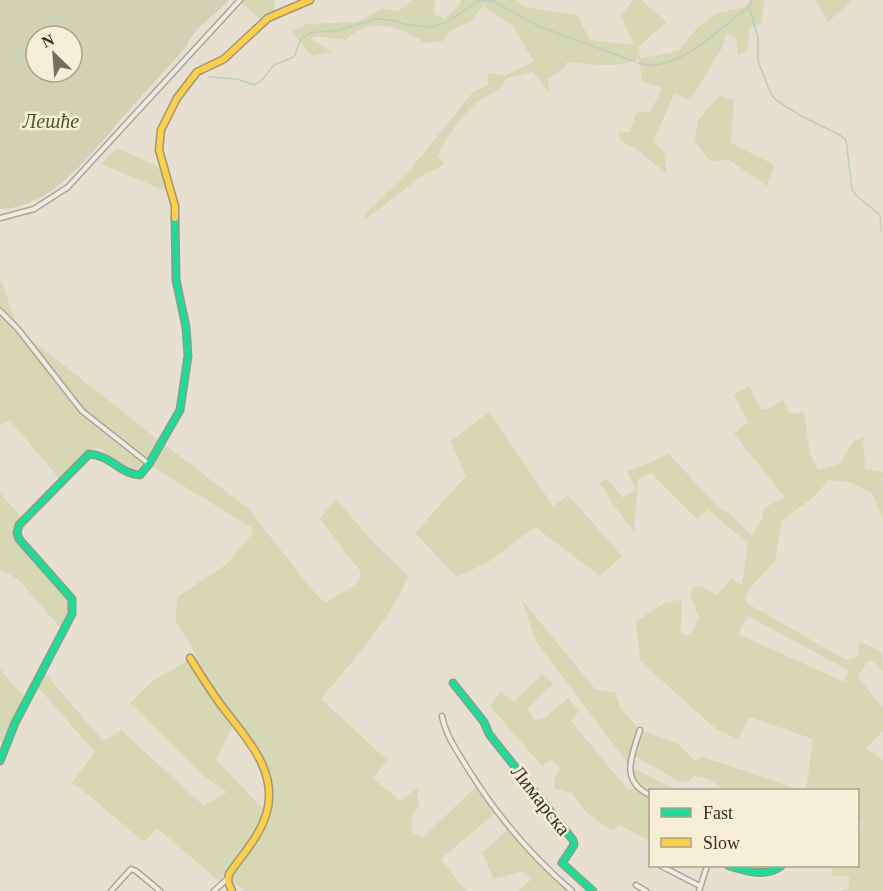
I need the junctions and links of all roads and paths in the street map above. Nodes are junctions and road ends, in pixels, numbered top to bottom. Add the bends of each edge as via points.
1 (240, 0) edge
2 (310, 0) edge
3 (0, 218) edge
4 (0, 311) edge
5 (149, 464) junction
6 (190, 658) dead end
7 (453, 683) dead end
8 (442, 716) dead end
9 (640, 730) dead end
10 (0, 761) edge
11 (649, 794) edge
12 (664, 867) edge
13 (707, 867) edge
14 (734, 867) edge
15 (780, 867) edge
16 (228, 878) junction
17 (636, 885) dead end
18 (700, 888) edge
19 (111, 891) edge
20 (160, 891) edge
21 (214, 891) edge
22 (232, 891) edge
23 (572, 891) edge
24 (593, 891) edge
25 (646, 891) edge

1 - 3 street via 68,187 34,209
2 - 5 street via 268,18 224,59 197,72 177,98 161,130 159,150 175,206 176,280 188,356 180,410
4 - 5 street via 82,411
5 - 10 street via 143,473 134,476 105,455 86,455 19,525 19,539 72,599 72,614 15,723
6 - 16 street via 257,753 270,785 264,821
7 - 24 street, Лимарска via 573,840 574,845 562,863
8 - 23 street via 448,738 487,799 534,855
9 - 11 street via 630,772 638,786
12 - 18 street
13 - 18 street
14 - 15 street via 764,873
16 - 21 street
16 - 22 street
17 - 25 street
19 - 20 street via 131,869

